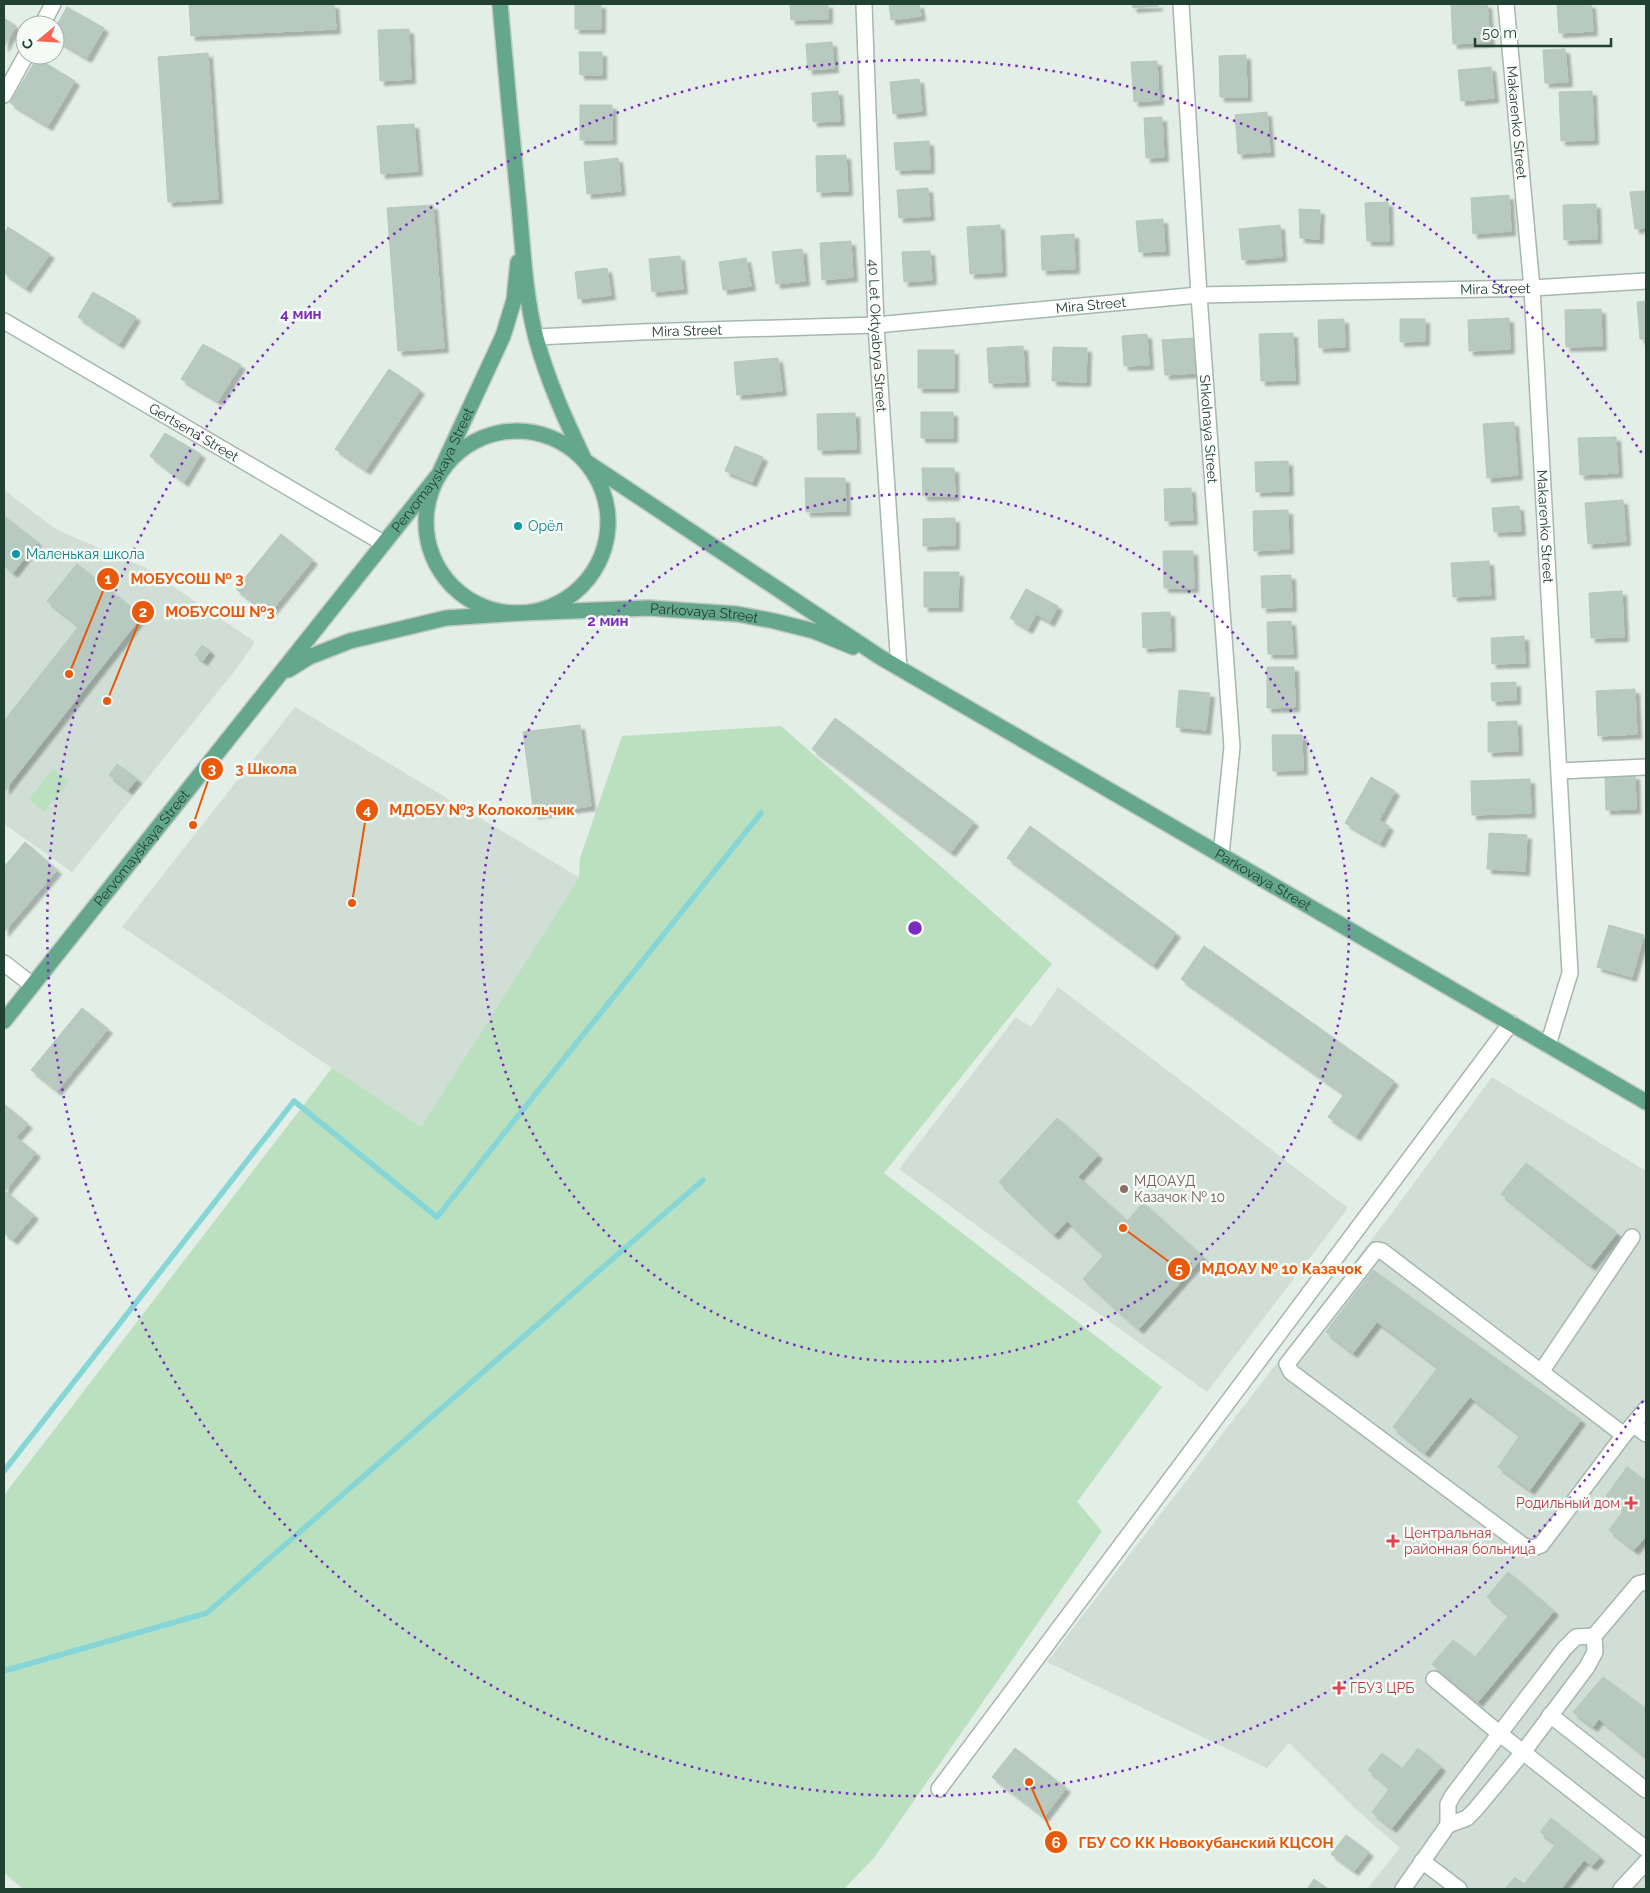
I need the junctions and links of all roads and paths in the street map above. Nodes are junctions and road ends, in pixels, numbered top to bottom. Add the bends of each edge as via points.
1 (500, 4) edge
2 (864, 4) edge
3 (1181, 4) edge
4 (1506, 4) edge
5 (20, 65) edge
6 (4, 95) edge
7 (521, 233) junction
8 (1646, 281) edge
9 (1532, 288) junction
10 (1200, 295) junction
11 (4, 321) edge
12 (876, 325) junction
13 (536, 337) junction
14 (585, 461) junction
15 (439, 474) junction
16 (383, 544) junction
17 (521, 613) junction
18 (880, 657) junction
19 (899, 668) junction
20 (279, 676) junction
21 (1646, 768) edge
22 (1560, 771) junction
23 (1221, 854) junction
24 (4, 963) edge
25 (32, 985) junction
26 (4, 1021) edge
27 (1511, 1023) junction
28 (1548, 1045) junction
29 (1646, 1102) edge
30 (1632, 1237) dead end
31 (1541, 1372) junction
32 (1646, 1409) edge
33 (1629, 1430) junction
34 (1646, 1434) edge
35 (1646, 1582) edge
36 (1594, 1636) junction
37 (1434, 1679) dead end
38 (1550, 1715) junction
39 (1500, 1734) junction
40 (1524, 1751) junction
41 (939, 1789) dead end
42 (1646, 1790) edge
43 (1448, 1825) junction
44 (1646, 1848) edge
45 (1422, 1861) junction
46 (1646, 1862) edge
47 (1403, 1889) edge
48 (1458, 1889) edge
49 (1621, 1889) edge

1 - 7 main road, Pervomayskaya Street
2 - 12 street, 40 Let Oktyabrya Street
3 - 10 street, Shkolnaya Street
4 - 9 street, Makarenko Street
5 - 6 street
7 - 13 main road, Pervomayskaya Street
7 - 15 main road, Pervomayskaya Street via 514,300 503,336
8 - 9 street, Mira Street
9 - 10 street, Mira Street
9 - 22 street, Makarenko Street
10 - 12 street, Mira Street
10 - 23 street, Shkolnaya Street via 1232,747
11 - 16 street, Gertsena Street
12 - 13 street, Mira Street
12 - 19 street, 40 Let Oktyabrya Street
13 - 14 main road, Pervomayskaya Street via 551,386
14 - 15 main road via 567,445 545,435 521,430 497,433 474,441
14 - 17 main road via 600,483 608,509 608,535 600,561 585,583 565,600 540,610
14 - 18 main road, Parkovaya Street
15 - 16 main road, Pervomayskaya Street
15 - 17 main road via 430,498 426,523 430,548 441,571 457,590 478,604 502,612
16 - 20 main road, Pervomayskaya Street
17 - 18 main road, Parkovaya Street via 648,608 737,614 814,632
17 - 20 main road, Pervomayskaya Street via 446,618 350,641 309,657
18 - 19 main road, Parkovaya Street
19 - 23 main road, Parkovaya Street
20 - 25 main road, Pervomayskaya Street
21 - 22 street
22 - 28 street, Makarenko Street via 1570,973
23 - 27 main road, Parkovaya Street
24 - 25 street
25 - 26 main road, Pervomayskaya Street
27 - 28 main road, Parkovaya Street
27 - 41 street
28 - 29 main road, Parkovaya Street
30 - 31 street
31 - 33 street
31 - 33 street via 1388,1254 1376,1250 1287,1364 1290,1372 1524,1546 1533,1548 1541,1545
32 - 33 street
33 - 34 street
35 - 36 street via 1638,1584
36 - 38 street via 1595,1652 1587,1667
36 - 39 street via 1576,1637 1564,1649
37 - 39 street
38 - 40 street
38 - 42 street
39 - 40 street
39 - 43 street via 1448,1804
40 - 43 street via 1467,1818
40 - 44 street
43 - 45 street
45 - 47 street
45 - 48 street
46 - 49 street

